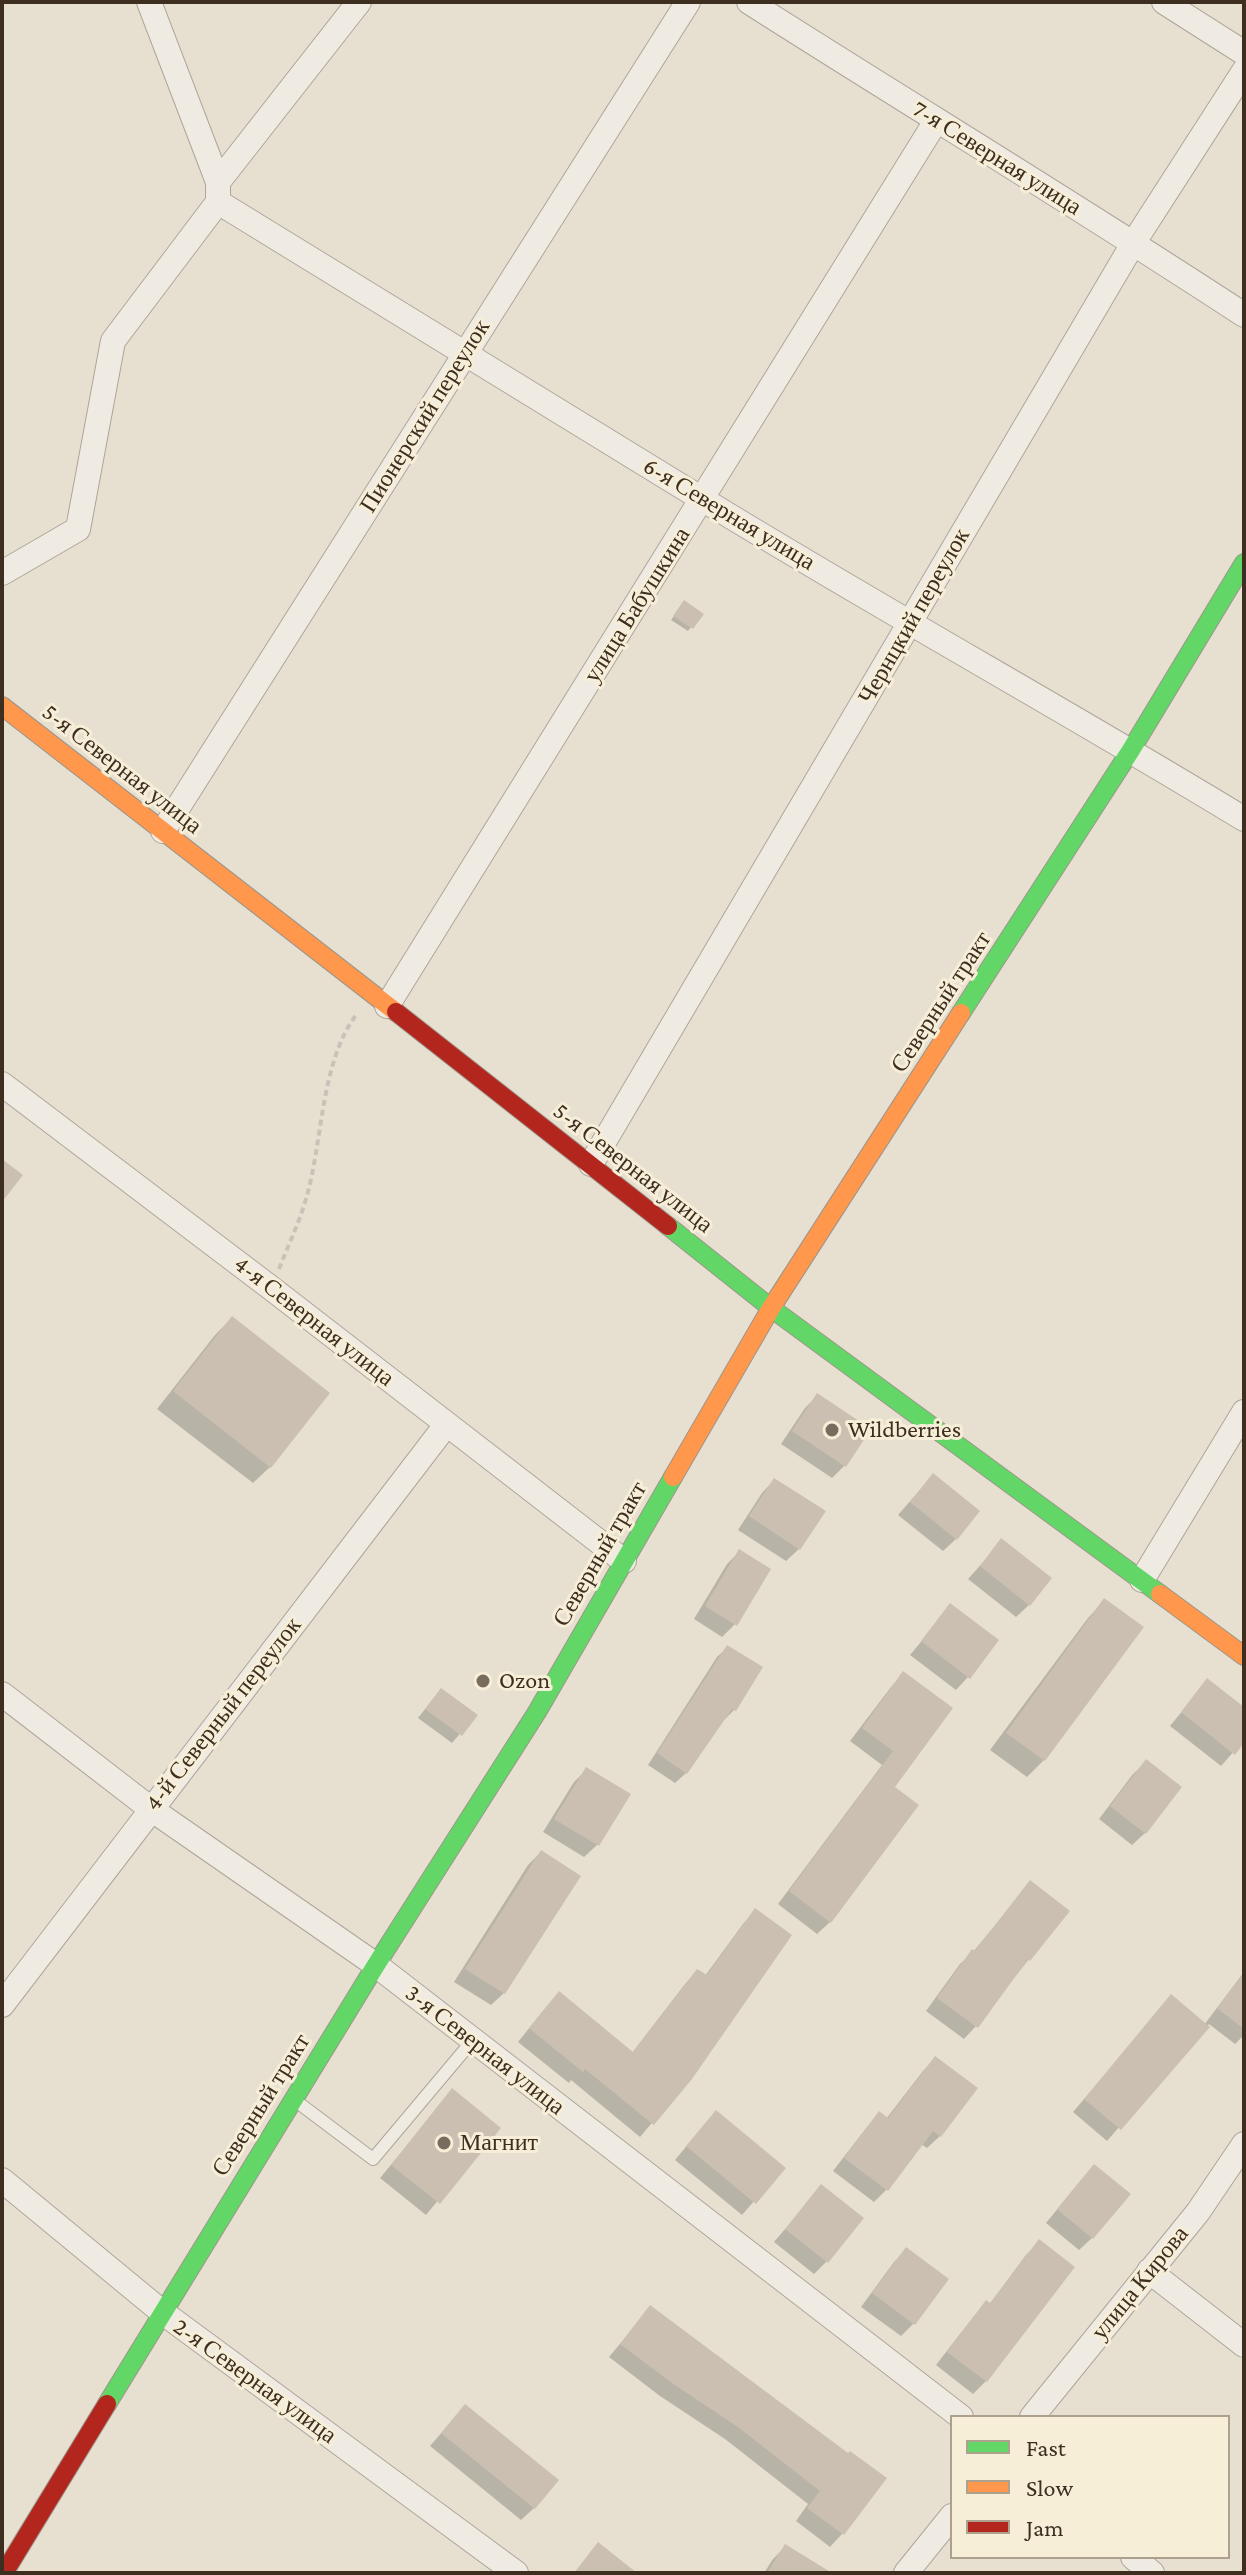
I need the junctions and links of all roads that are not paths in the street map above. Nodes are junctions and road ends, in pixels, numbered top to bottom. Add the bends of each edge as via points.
1 (149, 2) edge
2 (359, 2) edge
3 (688, 2) edge
4 (749, 2) edge
5 (1164, 2) edge
6 (1244, 53) edge
7 (1244, 71) edge
8 (936, 121) junction
9 (218, 192) junction
10 (1134, 242) junction
11 (1244, 315) edge
12 (465, 352) junction
13 (702, 499) junction
14 (1244, 563) edge
15 (2, 573) edge
16 (910, 623) junction
17 (2, 706) edge
18 (1131, 750) junction
19 (1244, 819) edge
20 (163, 831) junction
21 (379, 1000) junction
22 (2, 1084) edge
23 (591, 1164) junction
24 (771, 1308) junction
25 (1244, 1412) edge
26 (446, 1425) junction
27 (624, 1561) junction
28 (1142, 1580) junction
29 (1244, 1656) edge
30 (2, 1694) edge
31 (151, 1809) junction
32 (376, 1965) junction
33 (2, 2005) edge
34 (473, 2040) junction
35 (293, 2099) junction
36 (1244, 2144) edge
37 (2, 2180) edge
38 (1149, 2271) junction
39 (162, 2312) junction
40 (1244, 2345) edge
41 (958, 2415) edge
42 (1034, 2415) edge
43 (950, 2518) edge
44 (1135, 2559) edge
45 (4, 2573) edge
46 (516, 2573) edge
47 (906, 2573) edge
48 (1152, 2573) edge

1 - 9 street
2 - 9 street
3 - 12 street, Пионерский переулок
4 - 8 street, 7-я Северная улица
5 - 6 street
7 - 10 street, Чернцкий переулок
8 - 10 street, 7-я Северная улица
8 - 13 street, улица Бабушкина
9 - 12 street, 6-я Северная улица
9 - 15 street via 113,341 78,529
10 - 11 street, 7-я Северная улица
10 - 16 street, Чернцкий переулок
12 - 13 street, 6-я Северная улица
12 - 20 street, Пионерский переулок
13 - 16 street, 6-я Северная улица
13 - 21 street, улица Бабушкина
14 - 18 street, Северный тракт
16 - 18 street, 6-я Северная улица
16 - 23 street, Чернцкий переулок
17 - 20 street, 5-я Северная улица
18 - 19 street, 6-я Северная улица
18 - 24 street, Северный тракт
20 - 21 street, 5-я Северная улица
21 - 23 street, 5-я Северная улица
22 - 26 street, 4-я Северная улица
23 - 24 street, 5-я Северная улица
24 - 27 street, Северный тракт
24 - 28 street, 5-я Северная улица
25 - 28 street
26 - 27 street, 4-я Северная улица
26 - 31 street, 4-й Северный переулок
27 - 32 street, Северный тракт via 537,1712
28 - 29 street, 5-я Северная улица
30 - 31 street, 3-я Северная улица
31 - 32 street, 3-я Северная улица
31 - 33 street, 4-й Северный переулок
32 - 34 street, 3-я Северная улица
32 - 35 street, Северный тракт
34 - 35 lane via 373,2159
34 - 41 street, 3-я Северная улица
35 - 39 street, Северный тракт
36 - 38 street, улица Кирова
37 - 39 street, 2-я Северная улица
38 - 40 street
38 - 42 street, улица Кирова
39 - 45 street, Северный тракт
39 - 46 street, 2-я Северная улица
43 - 47 street
44 - 48 street

